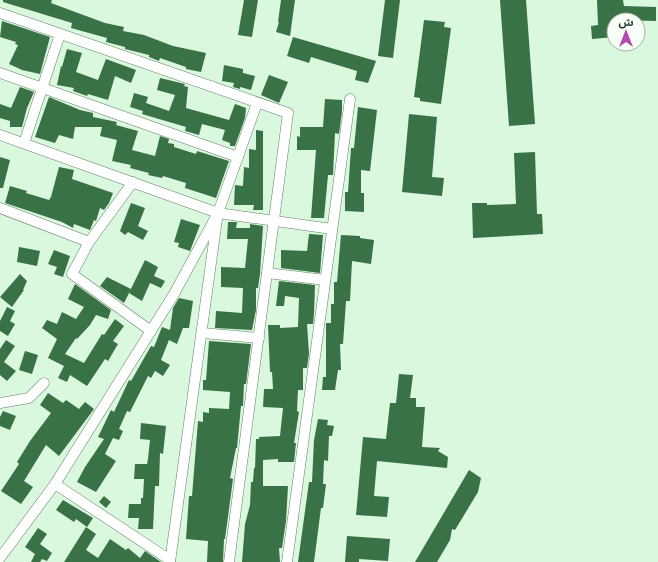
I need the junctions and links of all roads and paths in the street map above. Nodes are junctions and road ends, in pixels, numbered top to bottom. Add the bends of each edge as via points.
1 (0, 14) edge
2 (60, 34) junction
3 (0, 73) edge
4 (42, 88) junction
5 (350, 99) dead end
6 (257, 103) junction
7 (0, 134) edge
8 (24, 143) junction
9 (238, 157) junction
10 (133, 182) junction
11 (0, 208) edge
12 (218, 213) junction
13 (274, 221) junction
14 (332, 229) junction
15 (89, 242) junction
16 (267, 273) junction
17 (325, 280) junction
18 (151, 331) junction
19 (202, 333) junction
20 (259, 338) junction
21 (44, 383) dead end
22 (0, 403) edge
23 (55, 484) junction
24 (0, 558) edge
25 (170, 561) edge
26 (229, 562) edge
27 (287, 562) edge

1 - 2 street
2 - 4 street
2 - 6 street
3 - 4 street
4 - 8 street
4 - 9 street
5 - 14 street
6 - 9 street
6 - 13 street via 288,114
7 - 8 street
8 - 10 street
9 - 12 street
10 - 12 street
10 - 15 street
11 - 15 street
12 - 13 street
12 - 18 street
12 - 19 street
13 - 14 street
13 - 16 street
14 - 17 street
15 - 18 street via 72,274
16 - 17 street
16 - 20 street
17 - 27 street
18 - 23 street
19 - 20 street
19 - 25 street
20 - 26 street
21 - 22 street via 28,398
23 - 24 street
23 - 25 street

